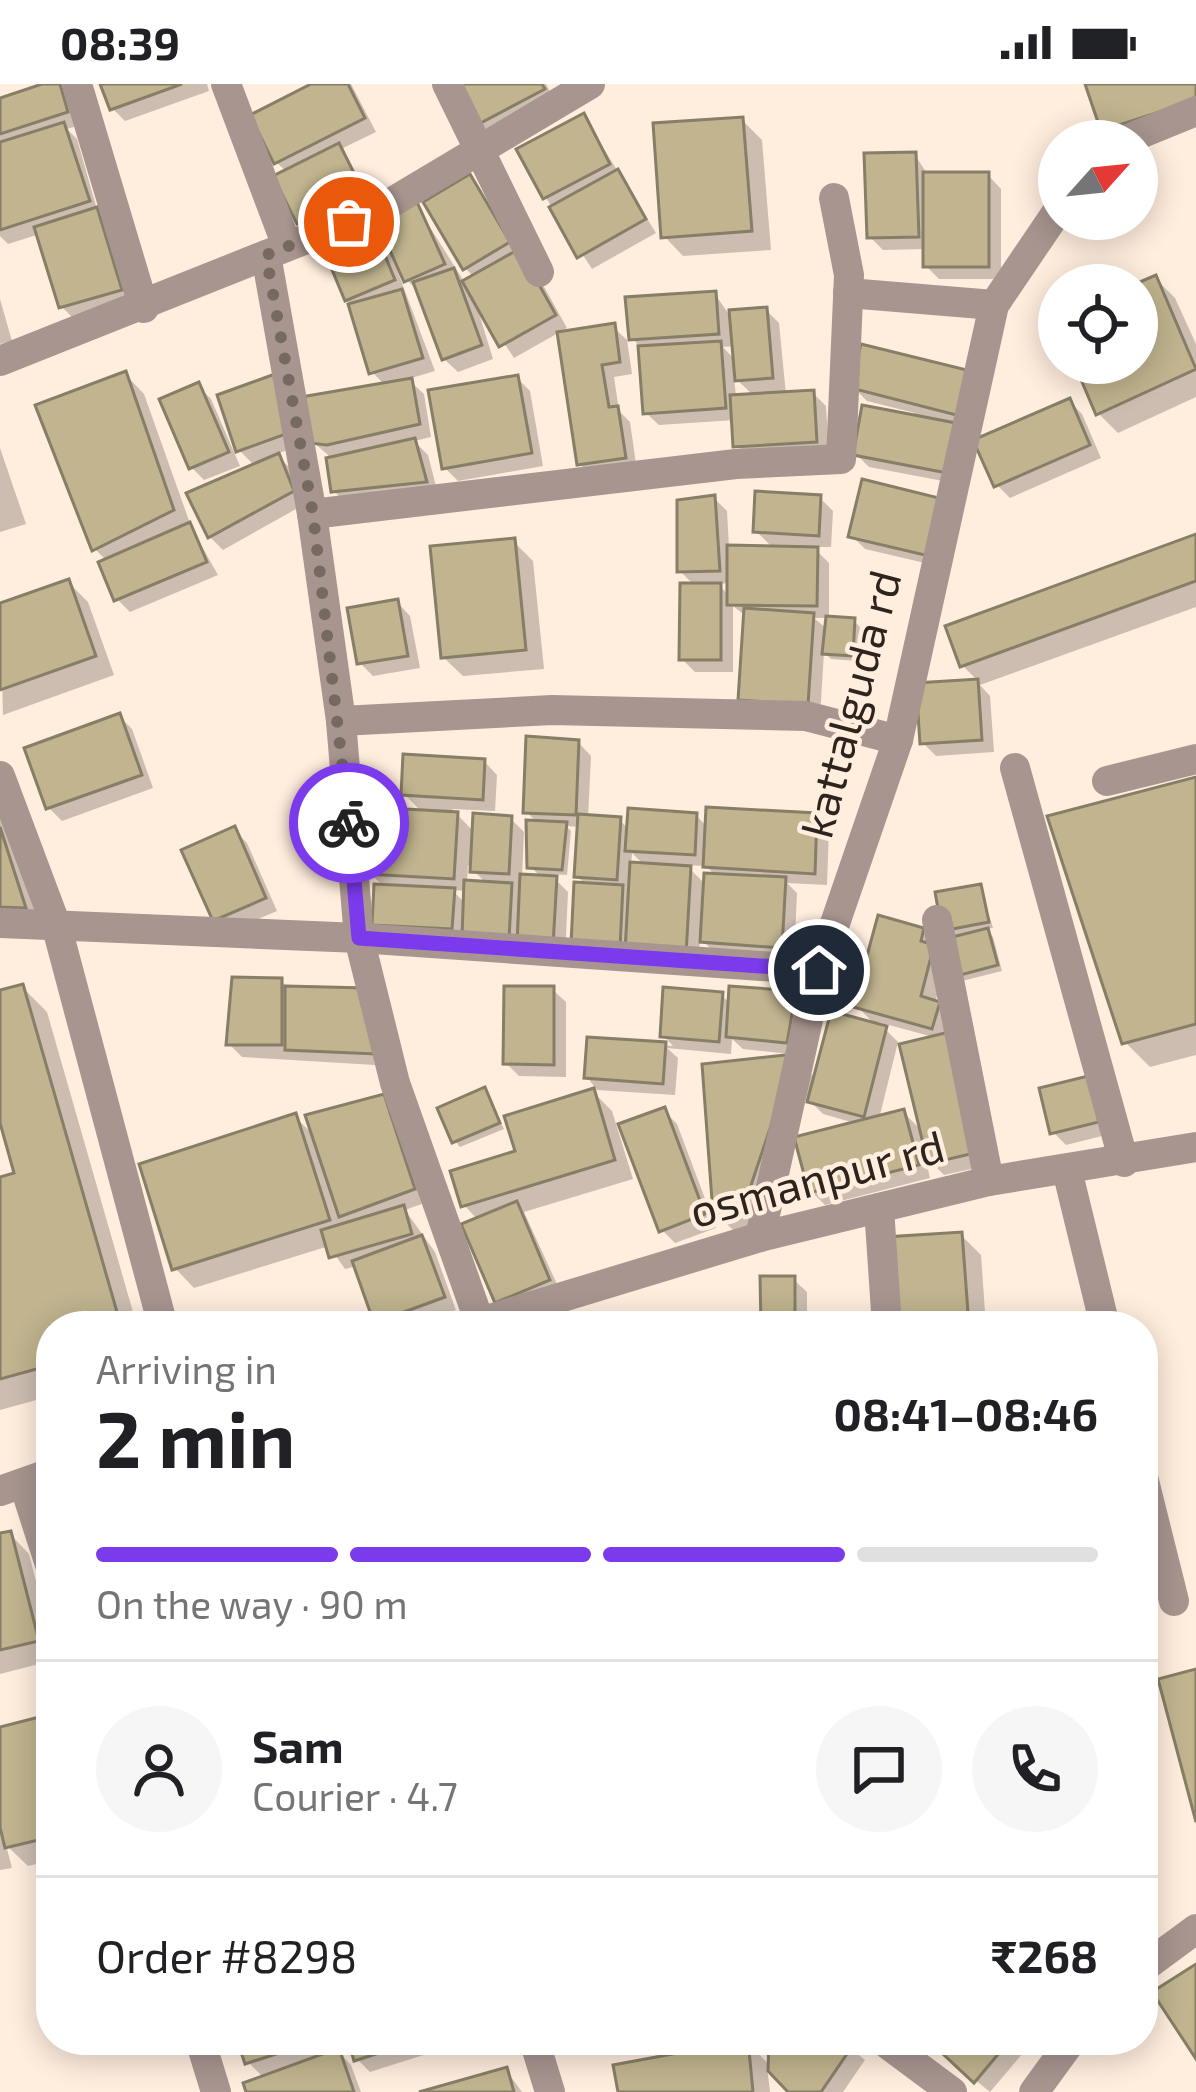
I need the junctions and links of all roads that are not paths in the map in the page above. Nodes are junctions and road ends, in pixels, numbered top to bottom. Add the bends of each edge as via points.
1 (76, 84) edge
2 (226, 84) edge
3 (447, 84) edge
4 (590, 84) edge
5 (1196, 111) edge
6 (1158, 127) edge
7 (478, 146) junction
8 (834, 198) dead end
9 (1038, 240) edge
10 (276, 251) junction
11 (539, 272) dead end
12 (848, 293) junction
13 (994, 304) junction
14 (144, 308) junction
15 (0, 361) edge
16 (313, 514) junction
17 (341, 721) junction
18 (898, 740) junction
19 (1196, 759) edge
20 (1016, 768) dead end
21 (0, 776) edge
22 (1106, 782) dead end
23 (938, 920) dead end
24 (0, 923) edge
25 (57, 928) junction
26 (359, 938) junction
27 (819, 970) junction
28 (1196, 1147) edge
29 (1124, 1162) junction
30 (1066, 1170) junction
31 (989, 1180) junction
32 (879, 1208) junction
33 (760, 1237) junction
34 (159, 1311) edge
35 (471, 1311) edge
36 (521, 1311) edge
37 (886, 1311) edge
38 (1101, 1311) edge
39 (25, 1483) edge
40 (36, 1519) edge
41 (1158, 1537) edge
42 (1174, 1600) dead end
43 (1196, 1929) edge
44 (1158, 1957) edge
45 (205, 2055) edge
46 (539, 2055) edge
47 (901, 2055) edge
48 (1061, 2055) edge
49 (216, 2092) edge
50 (550, 2092) edge
51 (952, 2092) edge
52 (1034, 2092) edge

1 - 14 street
2 - 10 street
3 - 7 street
4 - 7 street
5 - 6 street
7 - 10 street via 379,210
7 - 11 street
8 - 12 street
9 - 13 street, kattalguda rd
10 - 14 street
10 - 16 street
12 - 13 street
12 - 16 street via 841,459
13 - 18 street, kattalguda rd
14 - 15 street
16 - 17 street
17 - 18 street via 552,710 806,716
17 - 26 street
18 - 27 street, kattalguda rd
19 - 22 street
20 - 29 street
21 - 25 street
23 - 31 street
24 - 25 street
25 - 26 street
25 - 34 street
26 - 27 street
26 - 35 street via 395,1083
27 - 33 street, kattalguda rd
28 - 29 street, osmanpur rd
29 - 30 street, osmanpur rd
30 - 31 street, osmanpur rd
30 - 38 street
31 - 32 street, osmanpur rd
32 - 33 street, osmanpur rd
32 - 37 street
33 - 36 street, osmanpur rd
39 - 40 street
41 - 42 street
43 - 44 street
45 - 49 street
46 - 50 street
47 - 51 street
48 - 52 street

